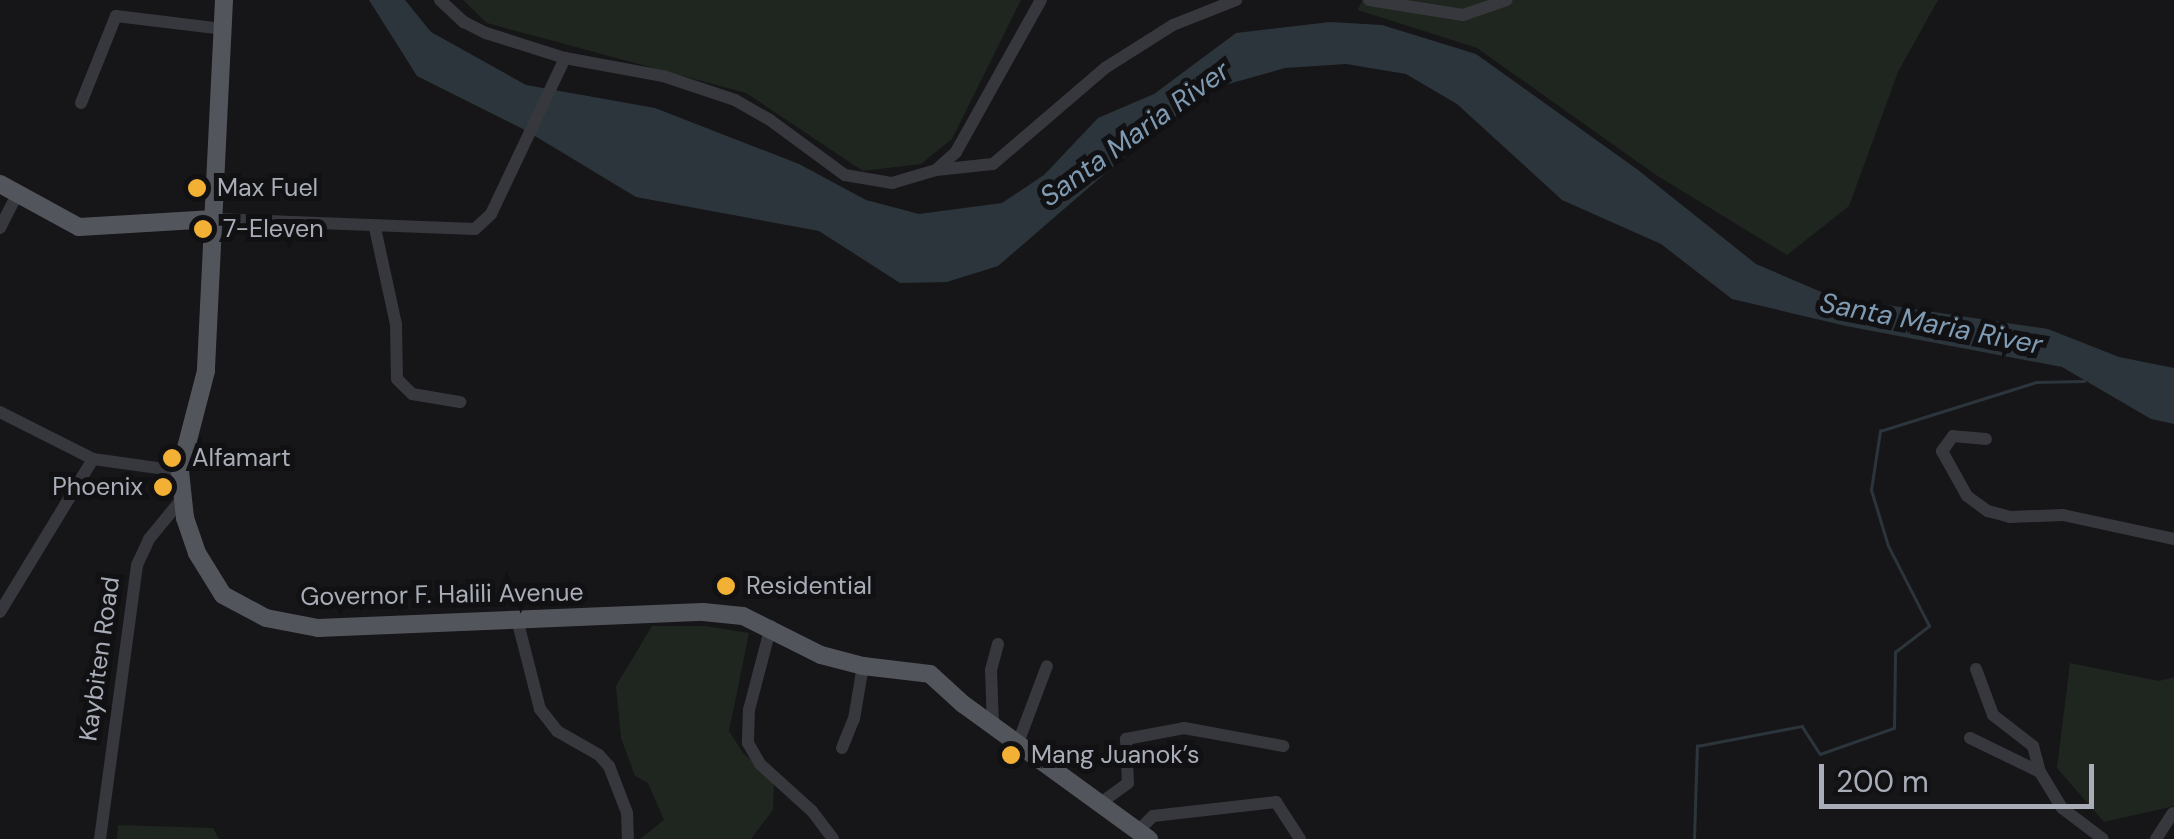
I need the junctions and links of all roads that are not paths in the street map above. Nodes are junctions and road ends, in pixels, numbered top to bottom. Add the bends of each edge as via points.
1 (224, 0) edge
2 (440, 0) edge
3 (1041, 0) edge
4 (1236, 0) edge
5 (1369, 0) edge
6 (1508, 0) edge
7 (224, 29) junction
8 (565, 58) junction
9 (81, 103) dead end
10 (936, 170) junction
11 (0, 184) edge
12 (18, 194) junction
13 (214, 219) junction
14 (0, 228) edge
15 (374, 228) junction
16 (460, 402) dead end
17 (0, 412) edge
18 (1986, 439) dead end
19 (93, 459) junction
20 (180, 471) junction
21 (181, 500) junction
22 (2174, 539) edge
23 (0, 576) edge
24 (18, 578) junction
25 (0, 612) edge
26 (517, 620) junction
27 (771, 626) junction
28 (998, 644) dead end
29 (863, 666) junction
30 (1047, 666) dead end
31 (1976, 669) dead end
32 (993, 725) junction
33 (1970, 738) dead end
34 (1018, 744) junction
35 (1283, 746) dead end
36 (842, 748) dead end
37 (2040, 772) junction
38 (1102, 802) junction
39 (2173, 812) edge
40 (1144, 835) edge
41 (100, 839) edge
42 (628, 839) edge
43 (833, 839) edge
44 (1300, 839) edge
45 (2103, 839) edge
46 (2156, 839) edge

1 - 7 main road, Governor F. Halili Avenue
2 - 8 street via 486,34
3 - 10 street via 956,152
4 - 10 street via 1173,25 1105,68 993,164
5 - 6 street via 1463,15
7 - 9 street via 116,16
7 - 13 main road, Governor F. Halili Avenue
8 - 10 street via 663,76 735,100 855,178 892,183
8 - 15 street via 491,214 475,229
11 - 12 main road
12 - 13 main road via 79,227
12 - 14 street
13 - 15 street
13 - 20 main road, Governor F. Halili Avenue via 206,371
15 - 16 street via 396,324 396,379 412,394
17 - 19 street
18 - 22 street via 1953,436 1942,451 1968,496 1988,511 2063,515
19 - 20 street
19 - 24 street
20 - 21 main road, Governor F. Halili Avenue
21 - 26 main road, Governor F. Halili Avenue via 197,553 223,596 266,618 318,628
21 - 41 street, Kaybiten Road via 136,565
23 - 24 street
24 - 25 street
26 - 27 main road, Governor F. Halili Avenue via 703,612
26 - 42 street via 540,709 557,732 608,766 627,813
27 - 29 main road, Governor F. Halili Avenue via 821,655
27 - 43 street via 749,710 748,743
28 - 32 street via 990,670
29 - 32 main road, Governor F. Halili Avenue via 930,674
29 - 36 street
30 - 34 street
31 - 37 street via 1993,715 2033,746
32 - 34 main road, Governor F. Halili Avenue
33 - 37 street
34 - 38 main road, Governor F. Halili Avenue
35 - 38 street via 1184,728 1126,739 1128,783
37 - 45 street via 2062,808
38 - 40 main road, Governor F. Halili Avenue
39 - 46 street
40 - 44 street via 1153,816 1276,802

